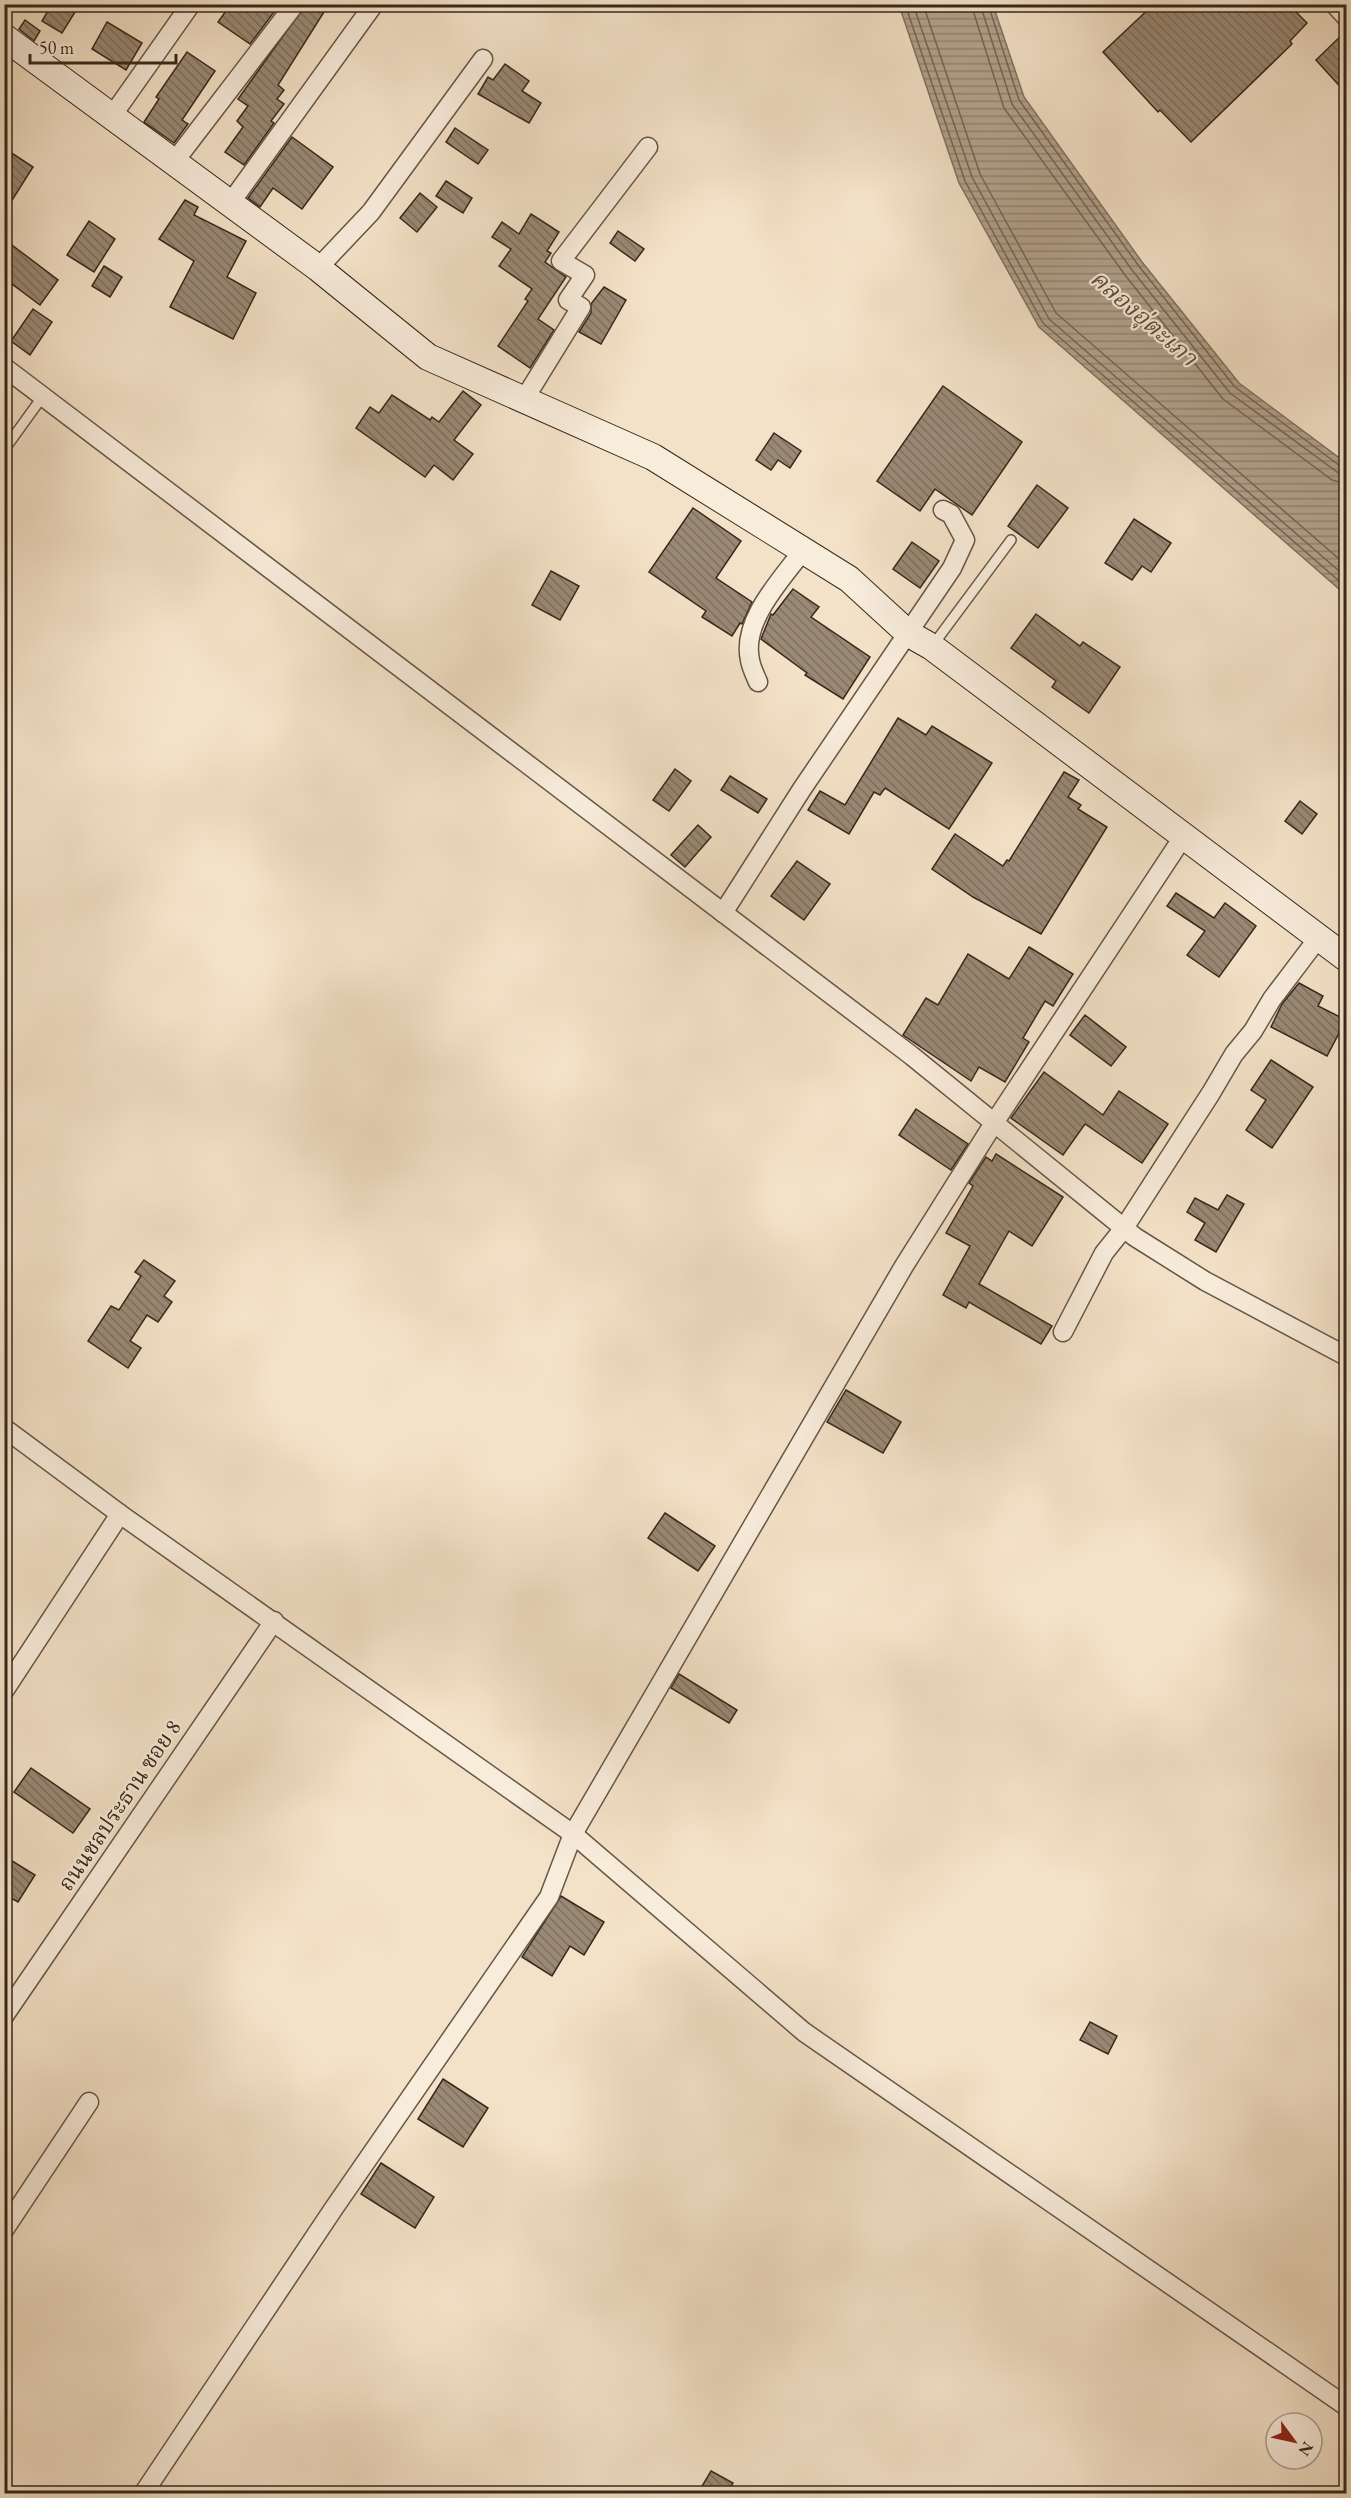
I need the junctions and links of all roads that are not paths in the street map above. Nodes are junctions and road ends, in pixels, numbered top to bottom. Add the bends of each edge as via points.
1 (191, 4) edge
2 (296, 4) edge
3 (374, 4) edge
4 (1334, 4) edge
5 (1347, 17) edge
6 (4, 37) edge
7 (483, 59) dead end
8 (112, 116) junction
9 (648, 147) dead end
10 (174, 162) junction
11 (231, 202) junction
12 (318, 268) junction
13 (4, 367) edge
14 (43, 396) junction
15 (525, 398) junction
16 (4, 450) edge
17 (943, 510) dead end
18 (1011, 540) dead end
19 (804, 549) junction
20 (909, 634) junction
21 (932, 647) junction
22 (758, 682) dead end
23 (1185, 834) junction
24 (723, 913) junction
25 (1319, 937) junction
26 (1347, 957) edge
27 (994, 1124) junction
28 (1124, 1228) junction
29 (1063, 1332) dead end
30 (1347, 1356) edge
31 (4, 1428) edge
32 (120, 1514) junction
33 (274, 1621) junction
34 (4, 1691) edge
35 (573, 1834) junction
36 (4, 2016) edge
37 (89, 2102) dead end
38 (4, 2229) edge
39 (1347, 2406) edge
40 (143, 2493) edge

1 - 8 street
2 - 10 street
3 - 11 street
4 - 5 street
6 - 8 street
7 - 12 street via 371,212
8 - 10 street
9 - 15 street via 561,261 585,274 568,300 581,307
10 - 11 street
11 - 12 street
12 - 15 street via 428,357
13 - 14 street
14 - 16 lane
14 - 24 street
15 - 19 street via 653,457
17 - 20 street via 951,514 965,540 952,568
18 - 21 lane
19 - 20 street via 849,579
19 - 22 street via 763,605 750,633 749,658
20 - 21 street
20 - 24 street via 802,789
21 - 23 street
23 - 25 street
23 - 27 street
24 - 27 street via 912,1056
25 - 26 street
25 - 28 street via 1233,1054
27 - 28 street
27 - 35 street via 904,1266
28 - 29 street via 1104,1253
28 - 30 street via 1205,1281
31 - 32 street
32 - 33 street
32 - 34 street
33 - 35 street
33 - 36 street, ถนนชลประธาน ซอย 8
35 - 39 street via 804,2032
35 - 40 street via 549,1897
37 - 38 street

